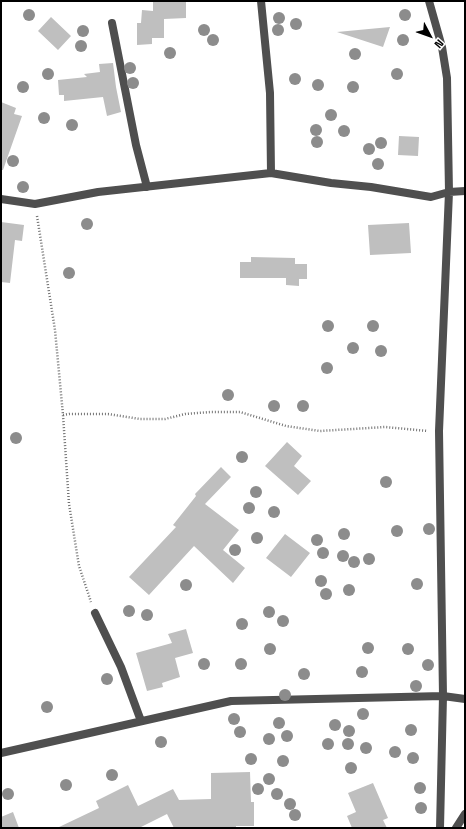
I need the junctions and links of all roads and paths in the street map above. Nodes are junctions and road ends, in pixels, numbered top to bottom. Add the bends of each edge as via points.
1 (261, 1) edge
2 (429, 1) edge
3 (112, 23) dead end
4 (271, 173) junction
5 (147, 187) junction
6 (465, 191) edge
7 (449, 192) junction
8 (1, 199) edge
9 (35, 204) junction
10 (63, 415) junction
11 (439, 431) junction
12 (95, 613) joint
13 (442, 696) junction
14 (465, 699) edge
15 (141, 721) junction
16 (1, 753) edge
17 (465, 814) edge
18 (440, 828) edge
19 (456, 828) edge

1 - 4 street via 270,93
2 - 7 street via 442,47 447,78
3 - 5 street
4 - 5 street
4 - 7 street via 431,197
5 - 9 street via 98,192
6 - 7 street
7 - 11 street
8 - 9 street
9 - 10 path via 55,330
10 - 11 path via 108,414 140,419 165,419 185,414 240,412 286,426 320,431 385,427
10 - 12 path via 69,504 76,550
11 - 13 street
12 - 15 street via 121,667
13 - 14 street
13 - 15 street via 231,701
13 - 18 street
15 - 16 street
17 - 19 street

